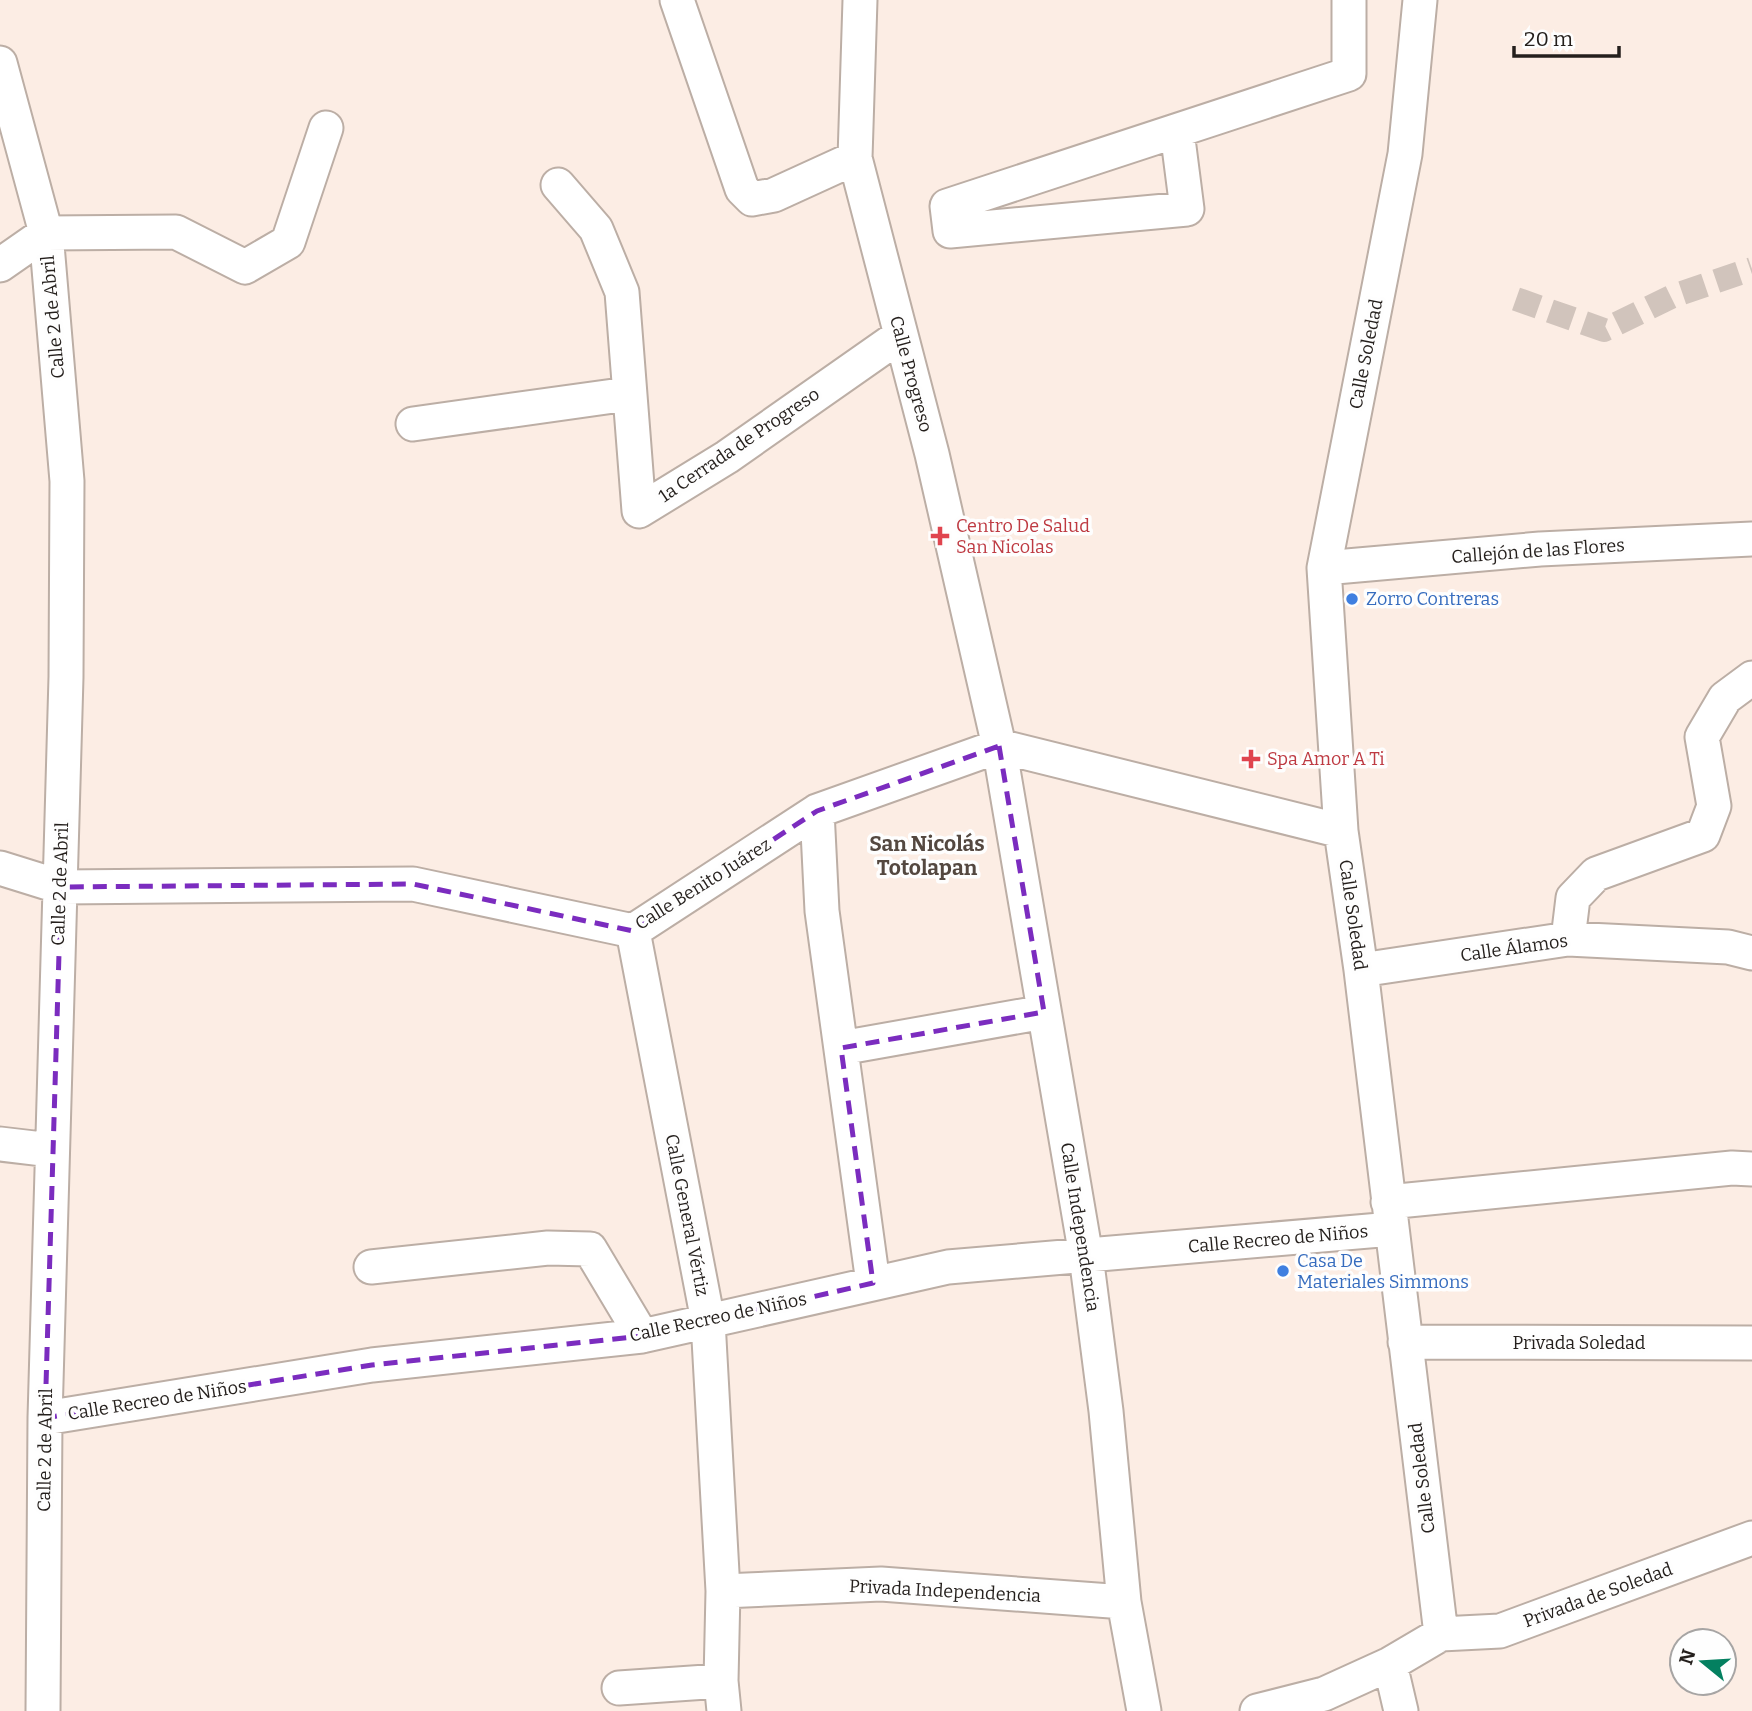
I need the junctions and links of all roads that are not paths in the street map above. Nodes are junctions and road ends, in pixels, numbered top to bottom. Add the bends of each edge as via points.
1 (677, 0) edge
2 (860, 0) edge
3 (1349, 0) edge
4 (1420, 0) edge
5 (0, 63) edge
6 (326, 128) dead end
7 (1177, 131) junction
8 (855, 158) junction
9 (558, 185) dead end
10 (46, 233) junction
11 (0, 265) edge
12 (901, 335) junction
13 (628, 394) junction
14 (413, 424) dead end
15 (1752, 539) edge
16 (1324, 568) junction
17 (1752, 678) edge
18 (999, 746) junction
19 (817, 811) junction
20 (1341, 831) junction
21 (0, 868) edge
22 (61, 887) junction
23 (633, 931) junction
24 (1569, 939) junction
25 (1752, 953) edge
26 (1361, 970) junction
27 (1044, 1012) junction
28 (841, 1048) junction
29 (0, 1144) edge
30 (51, 1150) junction
31 (1752, 1169) edge
32 (1390, 1216) junction
33 (1086, 1256) junction
34 (371, 1267) dead end
35 (873, 1283) junction
36 (708, 1321) junction
37 (642, 1336) junction
38 (1405, 1342) junction
39 (1752, 1343) edge
40 (45, 1418) junction
41 (1752, 1538) edge
42 (723, 1591) junction
43 (1124, 1602) junction
44 (1441, 1634) junction
45 (1390, 1664) junction
46 (619, 1688) dead end
47 (723, 1696) edge
48 (1327, 1702) edge
49 (43, 1711) edge
50 (1144, 1711) edge
51 (1257, 1711) edge
52 (1401, 1711) edge

1 - 8 street via 742,189 752,199 774,195
2 - 8 street, Calle Progreso
3 - 7 street via 1349,74
4 - 16 street, Calle Soledad via 1405,154
5 - 10 street, Calle 2 de Abril
6 - 10 street via 288,242 245,267 176,232
7 - 7 street via 947,206 950,231 1187,209
8 - 12 street, Calle Progreso
9 - 13 street, 1a Cerrada de Progreso via 596,229 622,292
10 - 11 street
10 - 22 street, Calle 2 de Abril via 67,481
12 - 13 street, 1a Cerrada de Progreso via 727,457 639,511
12 - 18 street, Calle Progreso
13 - 14 street
15 - 16 street, Callejón de las Flores via 1540,549
16 - 20 street, Calle Soledad
17 - 24 street via 1725,698 1702,737 1714,806 1703,835 1596,874 1573,898
18 - 19 street, Calle Benito Juárez
18 - 20 street
18 - 27 street, Calle Independencia
19 - 23 street, Calle Benito Juárez
19 - 28 street via 822,911
20 - 26 street, Calle Soledad
21 - 22 street, Calle Benito Juárez
22 - 23 street, Calle Benito Juárez via 413,884
22 - 30 street, Calle 2 de Abril
23 - 36 street, Calle General Vértiz
24 - 25 street, Calle Álamos via 1728,947
24 - 26 street, Calle Álamos
26 - 32 street, Calle Soledad
27 - 28 street
27 - 33 street, Calle Independencia
28 - 35 street
29 - 30 street
30 - 40 street, Calle 2 de Abril
31 - 32 street, Calle Recreo de Niños via 1732,1168
32 - 33 street, Calle Recreo de Niños
32 - 38 street, Calle Soledad
33 - 35 street, Calle Recreo de Niños via 948,1267
33 - 43 street, Calle Independencia
34 - 37 street via 548,1248 590,1249
35 - 36 street, Calle Recreo de Niños
36 - 37 street, Calle Recreo de Niños
36 - 42 street, Calle General Vértiz
37 - 40 street, Calle Recreo de Niños via 372,1365
38 - 39 street, Privada Soledad
38 - 44 street, Calle Soledad
40 - 49 street, Calle 2 de Abril
41 - 44 street, Privada de Soledad via 1500,1631
42 - 43 street, Privada Independencia via 881,1584
42 - 47 street, Calle General Vértiz
43 - 50 street, Calle Independencia
44 - 45 street
45 - 48 street
45 - 52 street
46 - 47 street
48 - 51 street

